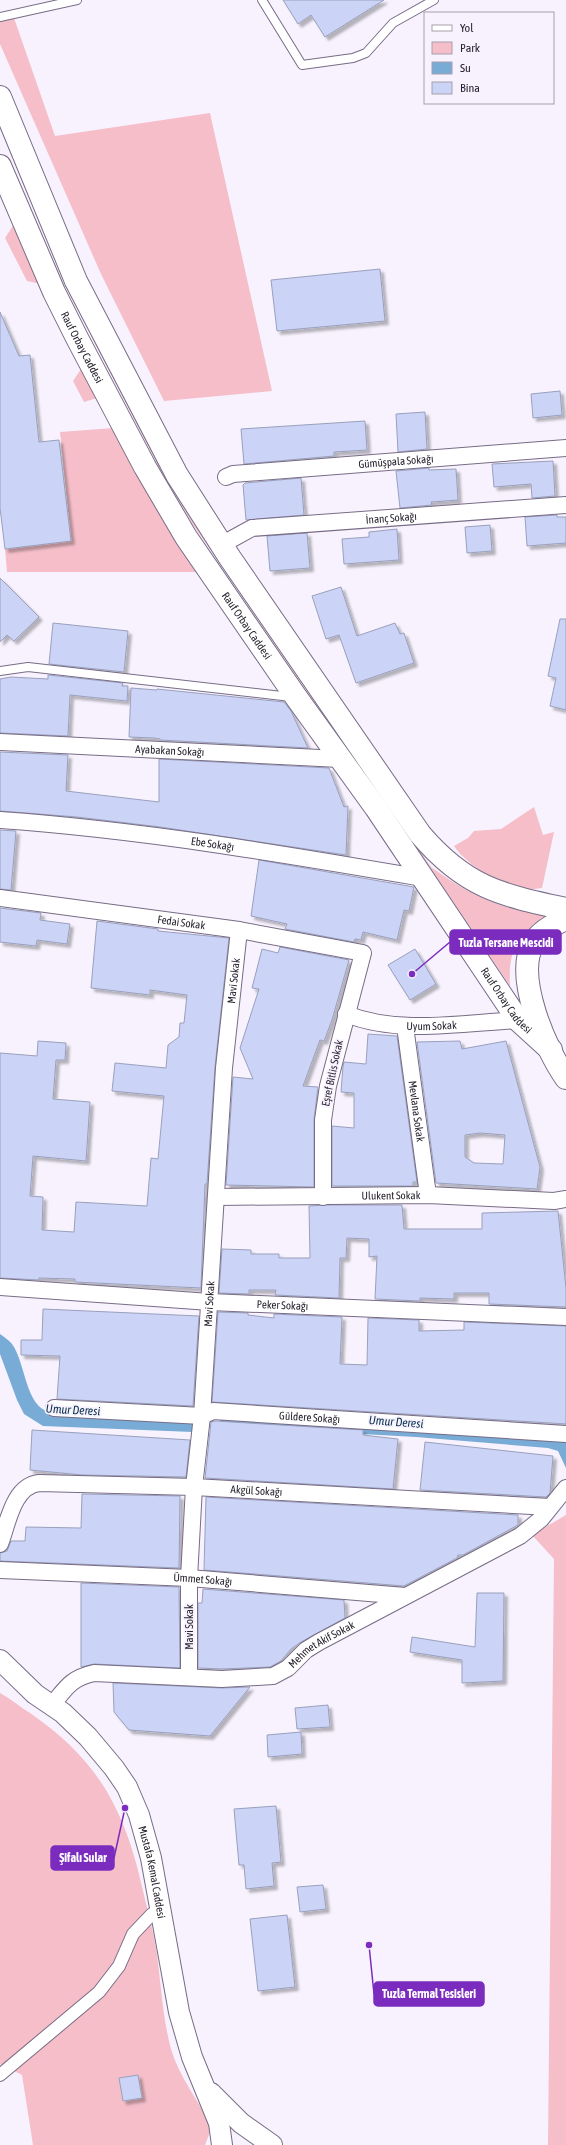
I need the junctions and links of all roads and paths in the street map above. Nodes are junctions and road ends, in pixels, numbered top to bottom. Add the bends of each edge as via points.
1 (77, 0) edge
2 (262, 0) edge
3 (434, 0) edge
4 (0, 17) edge
5 (0, 97) edge
6 (6, 118) edge
7 (0, 166) edge
8 (566, 448) edge
9 (226, 477) dead end
10 (566, 505) edge
11 (221, 545) junction
12 (0, 671) edge
13 (296, 697) junction
14 (0, 742) edge
15 (340, 759) junction
16 (0, 820) edge
17 (423, 878) junction
18 (0, 898) edge
19 (566, 909) edge
20 (566, 919) edge
21 (239, 930) junction
22 (363, 953) joint
23 (346, 1014) junction
24 (518, 1020) junction
25 (405, 1026) junction
26 (558, 1065) edge
27 (566, 1096) edge
28 (428, 1195) junction
29 (216, 1197) junction
30 (323, 1197) junction
31 (566, 1199) edge
32 (0, 1287) edge
33 (210, 1302) junction
34 (566, 1317) edge
35 (54, 1408) dead end
36 (202, 1416) junction
37 (566, 1434) edge
38 (194, 1487) junction
39 (566, 1488) edge
40 (550, 1507) junction
41 (0, 1544) edge
42 (0, 1570) edge
43 (189, 1578) junction
44 (406, 1596) junction
45 (0, 1660) edge
46 (189, 1677) junction
47 (0, 1680) edge
48 (35, 1694) junction
49 (52, 1705) junction
50 (152, 1914) dead end
51 (0, 2075) edge
52 (206, 2087) junction
53 (263, 2142) edge
54 (222, 2145) edge

1 - 4 lane
2 - 3 lane via 302,65 353,58 366,53 393,23
5 - 6 main road
6 - 11 main road via 92,314 158,442
7 - 13 main road, Rauf Orbay Caddesi via 54,292 145,467 186,536
8 - 9 street, Gümüşpala Sokağı via 233,474
10 - 11 street, İnanç Sokağı via 252,528
11 - 19 main road via 432,848 458,872 488,888
12 - 13 lane via 28,667
13 - 15 main road, Rauf Orbay Caddesi
14 - 15 street, Ayabakan Sokağı
15 - 17 main road, Rauf Orbay Caddesi
16 - 17 street, Ebe Sokağı via 48,823 253,849
17 - 24 main road, Rauf Orbay Caddesi
18 - 21 street, Fedai Sokak
20 - 26 main road, Rauf Orbay Caddesi via 543,932 534,942 527,964 530,996
21 - 22 street, Fedai Sokak
21 - 29 street, Mavi Sokak via 224,1068
22 - 23 street, Eşref Bitlis Sokak
23 - 25 street, Uyum Sokak via 370,1022
23 - 30 street, Eşref Bitlis Sokak via 330,1073 325,1104
24 - 25 street, Uyum Sokak
24 - 26 main road, Rauf Orbay Caddesi
25 - 28 street, Mevlana Sokak
26 - 27 main road, Rauf Orbay Caddesi
28 - 30 street, Ulukent Sokak
28 - 31 street, Ulukent Sokak via 554,1201
29 - 30 street, Ulukent Sokak
29 - 33 street, Mavi Sokak
32 - 33 street, Peker Sokağı
33 - 34 street, Peker Sokağı
33 - 36 street, Mavi Sokak
35 - 36 street, Güldere Sokağı
36 - 37 street, Güldere Sokağı via 213,1411
36 - 38 street, Mavi Sokak
38 - 40 street, Akgül Sokağı
38 - 41 street, Akgül Sokağı via 32,1483 16,1499
38 - 43 street, Mavi Sokak
39 - 40 street, Mehmet Akif Sokak
40 - 44 street, Mehmet Akif Sokak via 541,1520 520,1536
42 - 43 street, Ümmet Sokağı
43 - 44 street, Ümmet Sokağı
43 - 46 street, Mavi Sokak
44 - 46 street, Mehmet Akif Sokak via 319,1642 306,1650 288,1668 273,1676 248,1679
45 - 48 street, Mustafa Kemal Caddesi
46 - 49 street, Mehmet Akif Sokak via 94,1674 76,1678
47 - 48 street, Mustafa Kemal Caddesi
48 - 49 street, Mustafa Kemal Caddesi
49 - 52 street, Mustafa Kemal Caddesi via 88,1737 114,1768 128,1787 136,1806 158,1892 178,2012 192,2056
50 - 51 street via 133,1934 119,1966 98,1992
52 - 53 street, Mustafa Kemal Caddesi
52 - 54 street, Mustafa Kemal Caddesi via 219,2123
53 - 54 street, Mustafa Kemal Caddesi via 246,2130 235,2132 226,2138

